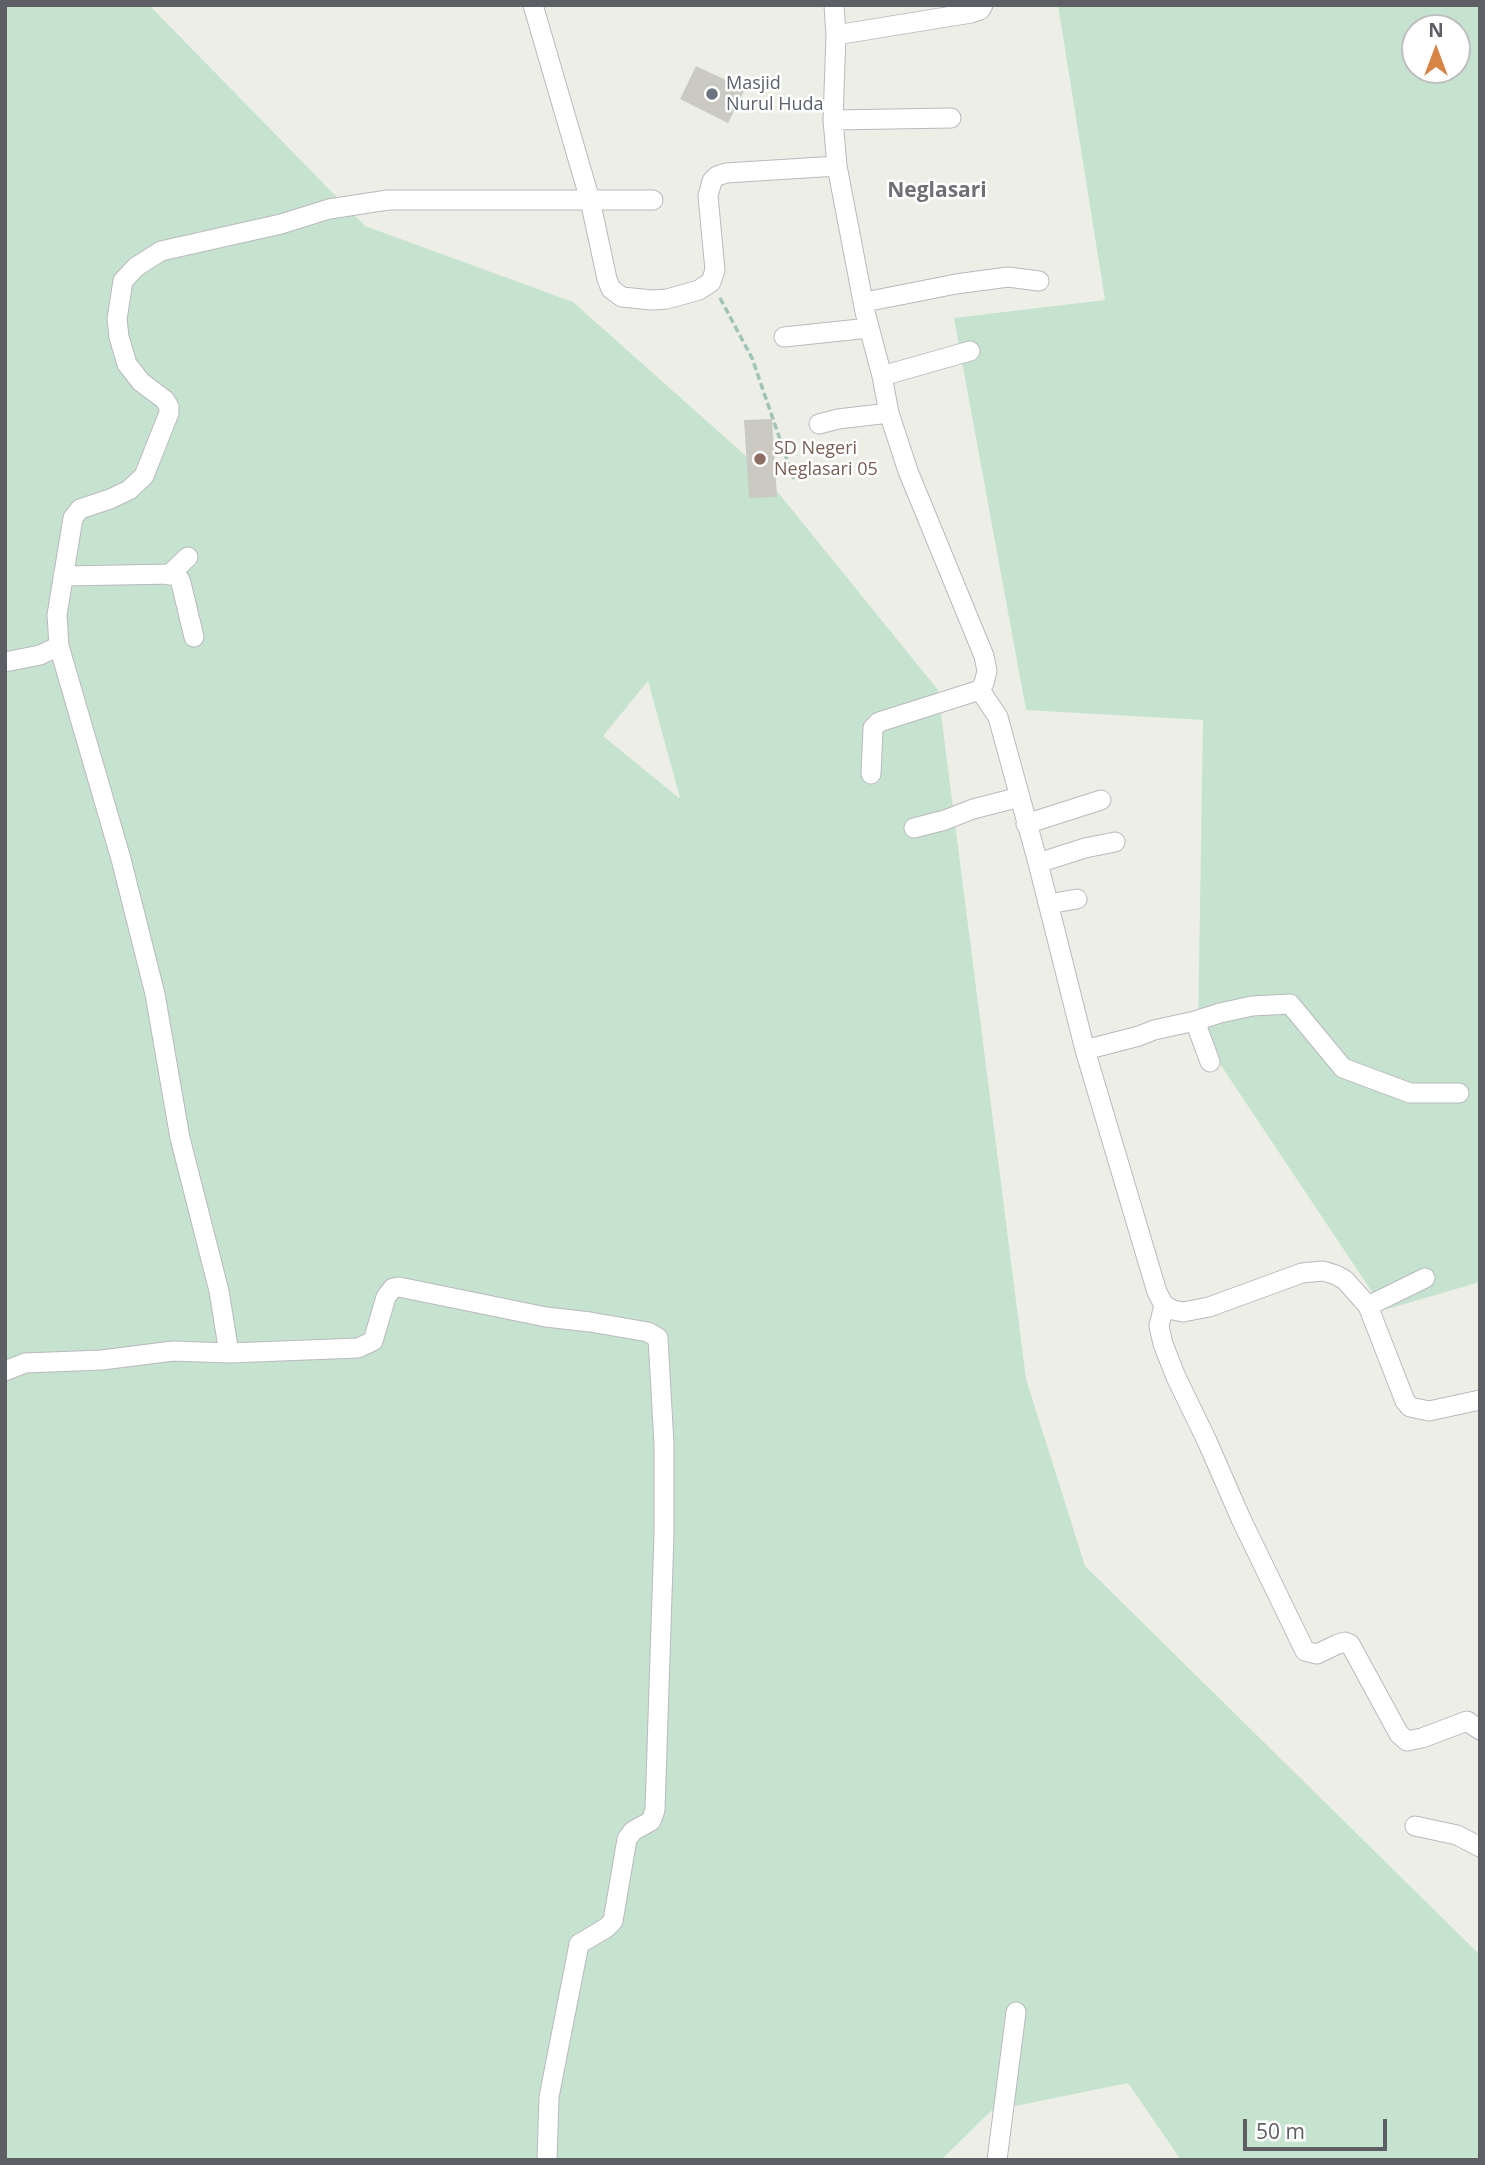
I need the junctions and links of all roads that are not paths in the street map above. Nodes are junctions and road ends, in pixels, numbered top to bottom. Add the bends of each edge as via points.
1 (533, 5) edge
2 (834, 5) edge
3 (983, 5) edge
4 (836, 35) junction
5 (951, 118) dead end
6 (833, 121) junction
7 (837, 166) junction
8 (590, 200) junction
9 (653, 200) dead end
10 (1039, 281) dead end
11 (865, 302) junction
12 (869, 328) junction
13 (784, 337) dead end
14 (970, 351) dead end
15 (882, 376) junction
16 (889, 413) junction
17 (819, 424) dead end
18 (188, 557) dead end
19 (169, 575) junction
20 (63, 576) junction
21 (194, 637) dead end
22 (59, 646) junction
23 (5, 662) edge
24 (980, 690) junction
25 (871, 774) dead end
26 (1020, 797) junction
27 (1101, 800) dead end
28 (1026, 824) junction
29 (914, 828) dead end
30 (1115, 842) dead end
31 (1038, 863) junction
32 (1077, 899) dead end
33 (1048, 904) junction
34 (1195, 1021) junction
35 (1085, 1050) junction
36 (1210, 1062) dead end
37 (1459, 1093) dead end
38 (1425, 1278) dead end
39 (1164, 1305) junction
40 (1368, 1306) junction
41 (229, 1353) junction
42 (5, 1371) edge
43 (1480, 1401) edge
44 (1480, 1730) edge
45 (1415, 1826) dead end
46 (1480, 1847) edge
47 (1016, 2012) dead end
48 (547, 2160) edge
49 (997, 2160) edge

1 - 8 street
2 - 4 street
3 - 4 street via 971,13
4 - 6 street
5 - 6 street
6 - 7 street
7 - 8 street via 717,176 708,196 715,270 711,282 667,299 622,297 611,289
7 - 11 street
8 - 9 street
8 - 20 street via 388,200 329,209 161,251 136,267 119,293 119,337 127,364 165,400 169,413 144,476 129,490 79,509 73,518
10 - 11 street via 1008,277
11 - 12 street
12 - 13 street
12 - 15 street
14 - 15 street
15 - 16 street
16 - 17 street
16 - 24 street via 984,656 987,671
18 - 19 street
19 - 20 street
19 - 21 street via 180,580
20 - 22 street via 57,615
22 - 23 street
22 - 41 street via 155,994 180,1138 219,1291
24 - 25 street via 879,722 873,728
24 - 26 street via 998,717
26 - 28 street
26 - 29 street
27 - 28 street
28 - 31 street
30 - 31 street
31 - 33 street
32 - 33 street
33 - 35 street
34 - 35 street
34 - 36 street
34 - 37 street via 1251,1006 1290,1004 1343,1068 1410,1093
35 - 39 street via 1150,1273
38 - 40 street
39 - 40 street via 1173,1310 1195,1310 1302,1273 1323,1271 1345,1280
39 - 44 street via 1159,1326 1176,1377 1305,1651 1317,1654 1350,1644 1407,1741 1467,1721
40 - 43 street via 1410,1406 1429,1411
41 - 42 street via 173,1351 25,1363
41 - 48 street via 367,1346 377,1333 388,1292 399,1287 648,1332 660,1342 664,1534 655,1810 651,1821 627,1839 613,1921 579,1944 551,2083
45 - 46 street via 1457,1835
47 - 49 street

